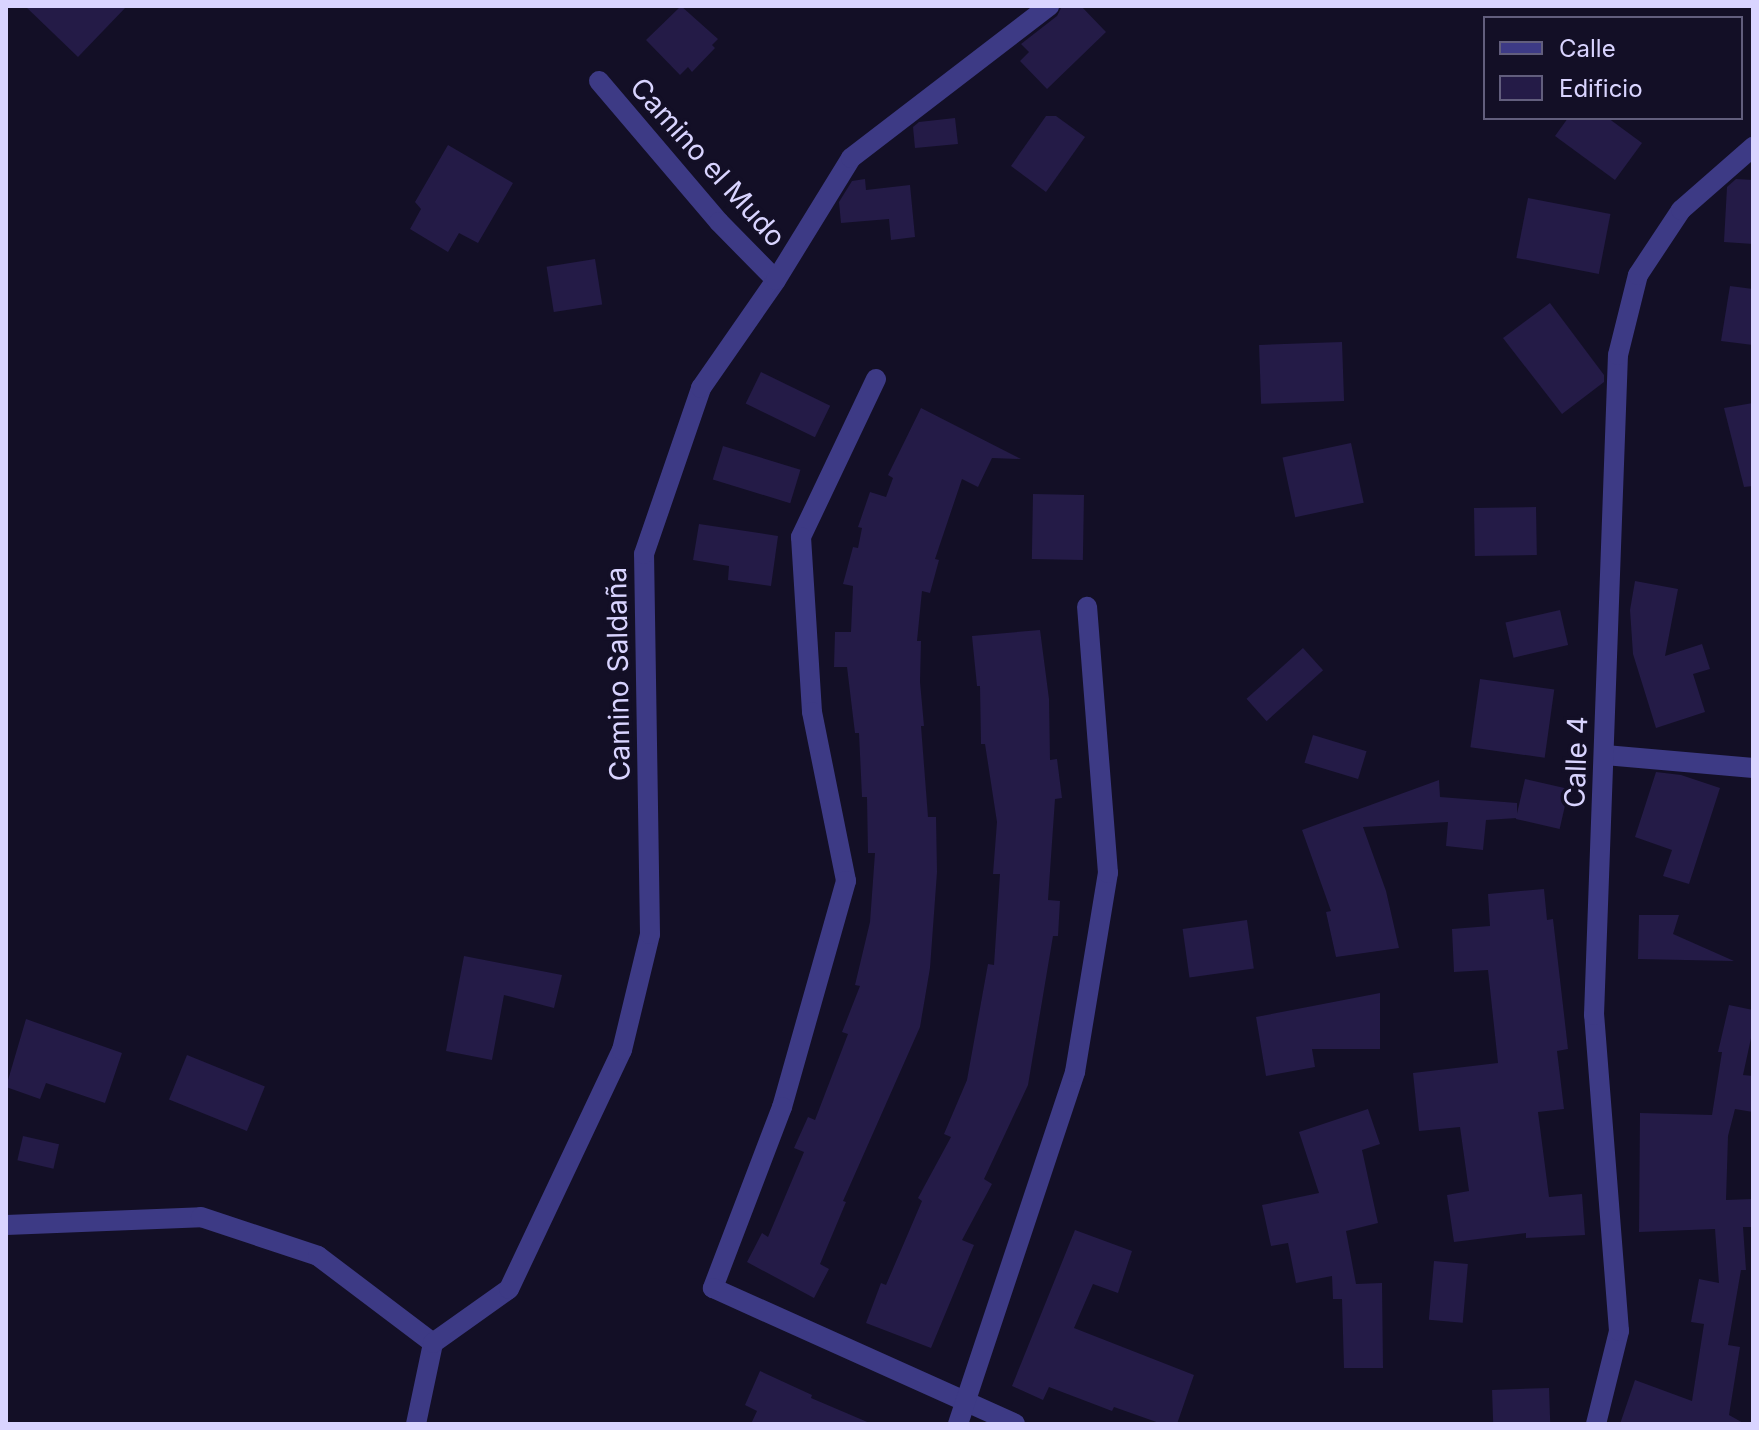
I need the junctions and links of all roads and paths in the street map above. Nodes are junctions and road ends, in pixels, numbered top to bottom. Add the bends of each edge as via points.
1 (1049, 6) edge
2 (599, 81) dead end
3 (1753, 147) edge
4 (776, 280) junction
5 (876, 379) dead end
6 (1087, 607) dead end
7 (1605, 755) junction
8 (1753, 768) edge
9 (6, 1225) edge
10 (433, 1343) junction
11 (966, 1402) junction
12 (416, 1424) edge
13 (958, 1424) edge
14 (1015, 1424) edge
15 (1596, 1424) edge

1 - 4 street, Camino Saldaña via 851,158
2 - 4 street, Camino el Mudo via 719,222
3 - 7 street, Calle 4 via 1681,210 1638,275 1618,355
4 - 10 street, Camino Saldaña via 701,388 644,554 650,934 622,1050 509,1289
5 - 11 street via 801,537 812,712 846,881 782,1107 713,1288
6 - 11 street via 1108,873 1075,1072
7 - 8 street
7 - 15 street, Calle 4 via 1594,1015 1619,1331
9 - 10 street via 201,1217 318,1256
10 - 12 street
11 - 13 street
11 - 14 street

